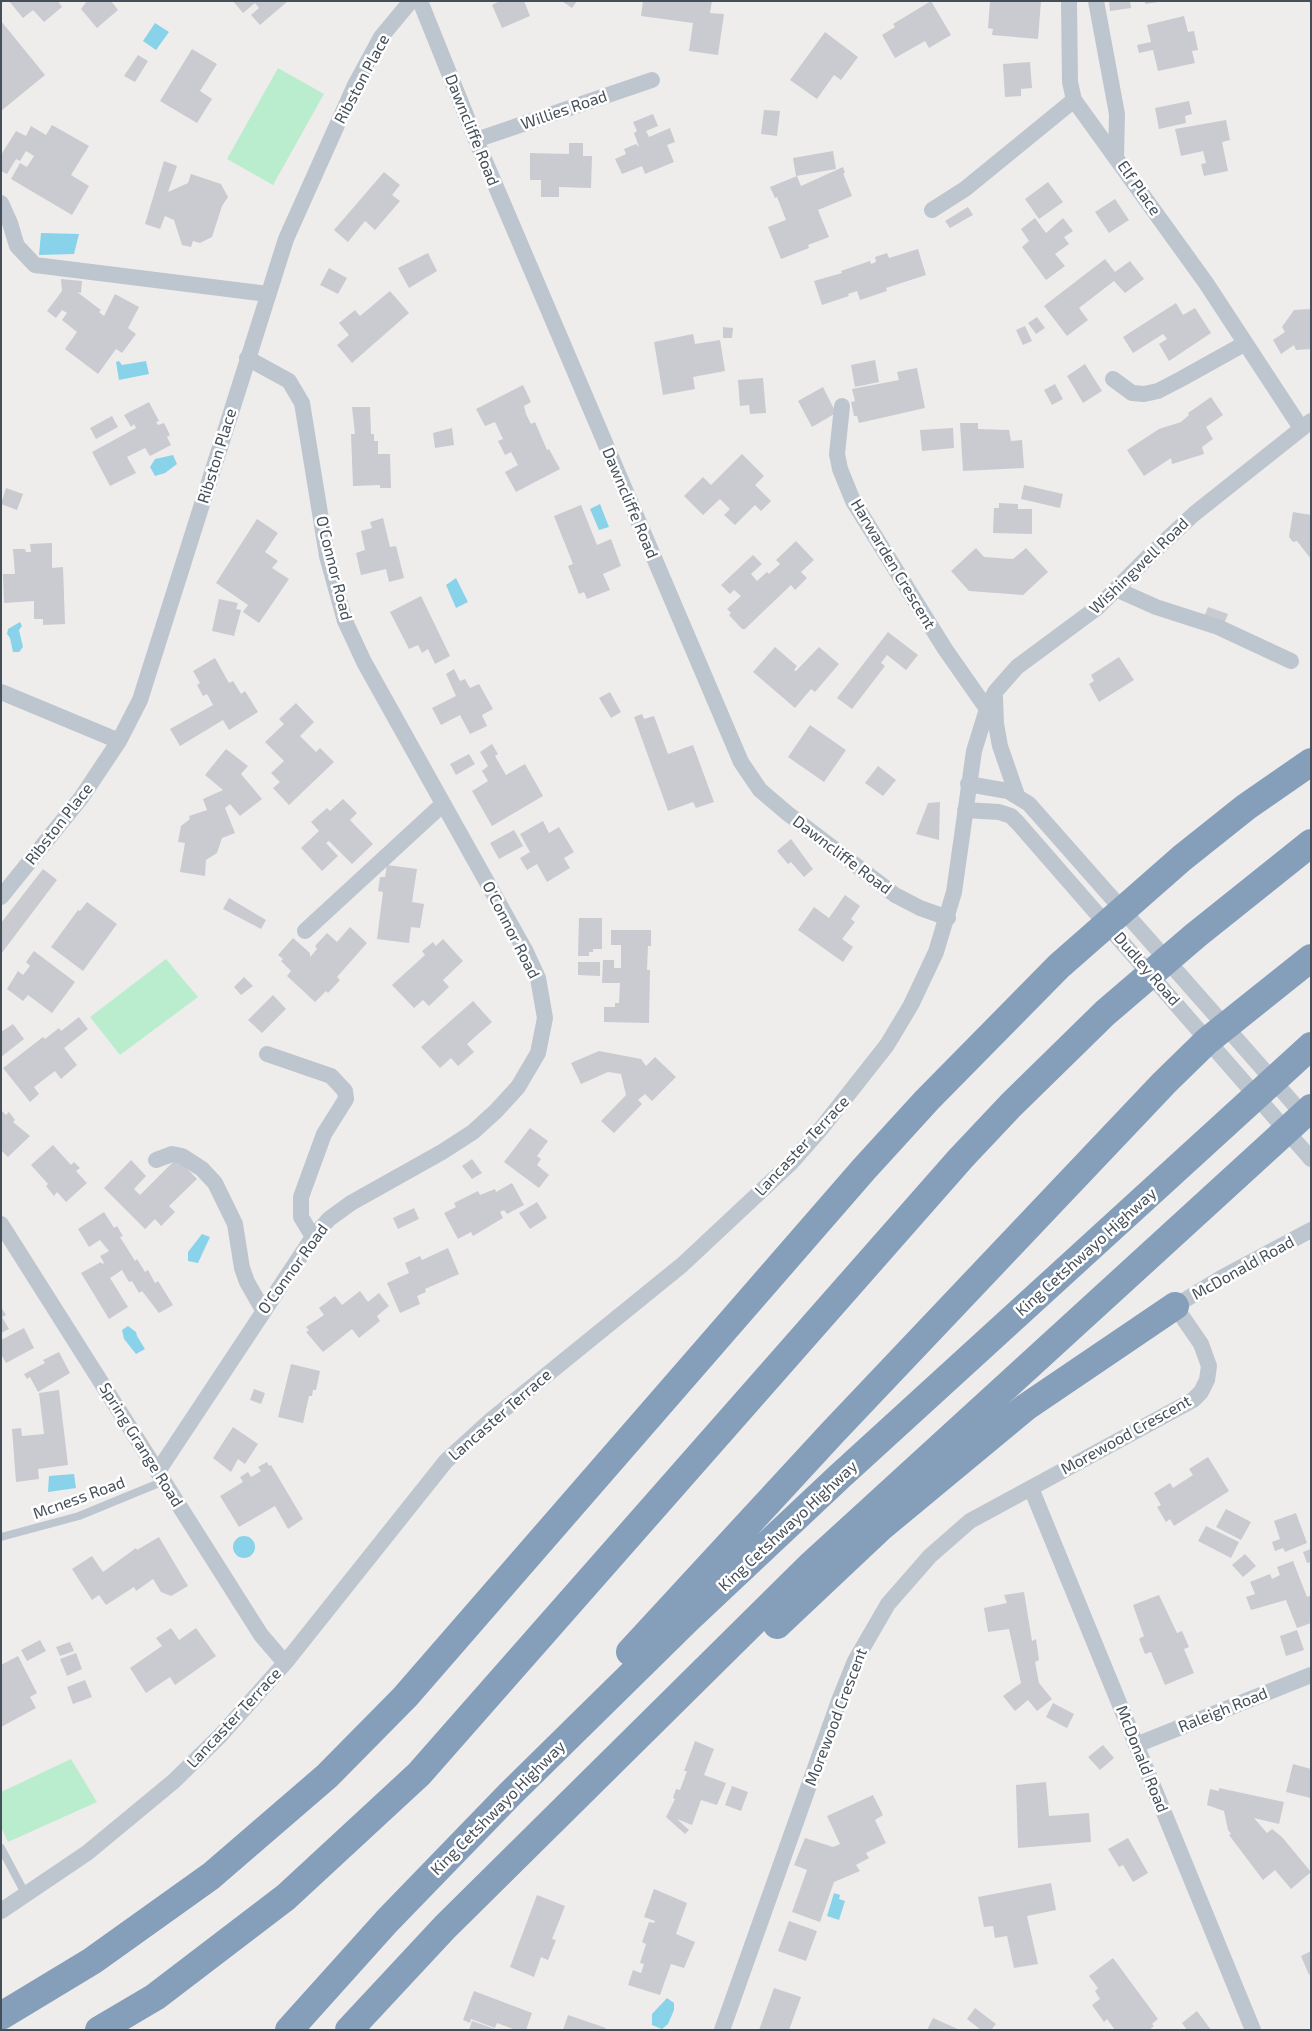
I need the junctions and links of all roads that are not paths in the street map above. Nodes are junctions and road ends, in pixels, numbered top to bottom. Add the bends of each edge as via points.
1 (412, 1) edge
2 (420, 1) edge
3 (1069, 1) edge
4 (1096, 1) edge
5 (652, 80) dead end
6 (1074, 100) junction
7 (476, 140) junction
8 (1116, 156) junction
9 (1, 203) edge
10 (932, 210) dead end
11 (268, 294) junction
12 (1244, 344) junction
13 (247, 358) junction
14 (1113, 379) dead end
15 (842, 406) dead end
16 (1306, 425) edge
17 (1118, 590) junction
18 (1290, 661) dead end
19 (1, 692) edge
20 (995, 692) junction
21 (987, 709) junction
22 (119, 741) junction
23 (1311, 762) edge
24 (968, 784) junction
25 (1017, 795) junction
26 (443, 804) junction
27 (965, 810) junction
28 (1311, 843) edge
29 (1, 897) edge
30 (948, 918) junction
31 (305, 932) dead end
32 (1311, 958) edge
33 (1216, 1034) junction
34 (1311, 1046) edge
35 (267, 1054) dead end
36 (1311, 1108) edge
37 (1311, 1124) edge
38 (1310, 1158) edge
39 (156, 1160) dead end
40 (1, 1224) edge
41 (1311, 1230) edge
42 (312, 1237) junction
43 (1175, 1306) junction
44 (263, 1310) junction
45 (161, 1476) junction
46 (1031, 1488) junction
47 (1, 1537) edge
48 (285, 1663) junction
49 (1311, 1674) edge
50 (1136, 1745) junction
51 (510, 1794) junction
52 (1, 1848) edge
53 (26, 1895) junction
54 (1, 1911) edge
55 (1, 2016) edge
56 (353, 2025) edge
57 (99, 2030) edge
58 (289, 2030) edge
59 (722, 2030) edge
60 (1254, 2030) edge

1 - 11 street, Ribston Place via 382,37 355,84 286,239
2 - 7 street, Dawncliffe Road
3 - 6 street via 1070,82
4 - 8 street via 1116,114
5 - 7 street, Willies Road
6 - 8 street, Elf Place
6 - 10 street via 965,189
7 - 30 street, Dawncliffe Road via 741,762 760,790 887,889 909,903
8 - 12 street, Elf Place
9 - 11 street via 17,246 35,265
11 - 13 street, Ribston Place
12 - 14 street via 1158,391 1132,393
12 - 16 street, Elf Place
13 - 22 street, Ribston Place via 149,676
13 - 26 street, O'Connor Road via 289,381 302,403 327,556 345,621 364,662
15 - 21 street, Harwarden Crescent via 837,454 853,500 945,649
16 - 17 street, Wishingwell Road via 1173,532
17 - 18 street via 1218,628
17 - 20 street, Wishingwell Road via 1017,667
19 - 22 street
20 - 21 street, Wishingwell Road
20 - 25 street, Dudley Road via 1000,746
21 - 24 street, Wishingwell Road via 974,750
22 - 29 street, Ribston Place via 81,798
23 - 55 highway via 1246,807 1182,858 1059,966 927,1100 405,1697 327,1776 210,1876 92,1961
24 - 25 street, Dudley Road via 999,788
24 - 27 street, Wishingwell Road
25 - 33 street, Dudley Road via 1035,811
26 - 31 street
26 - 42 street, O'Connor Road via 538,978 545,1018 538,1053 518,1087 473,1132 351,1203
27 - 30 street
27 - 33 street, Dudley Road via 999,812 1018,823
28 - 57 highway via 1105,1013 961,1158 418,1774 286,1897 155,1997
30 - 48 street, Lancaster Terrace via 911,1005 887,1045 820,1130 784,1170 682,1265 466,1441 446,1461
32 - 33 highway
33 - 37 street, Dudley Road via 1247,1051
33 - 38 street, Dudley Road via 1232,1067
33 - 51 highway via 1164,1083 707,1566 598,1687
34 - 51 highway, King Cetshwayo Highway via 839,1477
35 - 42 street via 332,1076 345,1091 344,1104 324,1134 301,1197 301,1217
36 - 56 highway via 812,1564 445,1927
39 - 44 street via 172,1154 182,1156 202,1169 215,1183 235,1224 247,1282
40 - 45 street, Spring Grange Road
41 - 43 street, McDonald Road
42 - 44 street, O'Connor Road
43 - 46 street, Morewood Crescent via 1207,1356 1207,1380 1201,1392 1181,1408
43 - 56 highway via 1026,1406 880,1528
44 - 45 street, O'Connor Road
45 - 47 lane, Mcness Road via 79,1516
45 - 48 street, Spring Grange Road via 261,1635
46 - 50 street, McDonald Road
46 - 59 street, Morewood Crescent via 994,1506 949,1538 909,1578 872,1629 840,1698
48 - 53 street, Lancaster Terrace via 220,1736 174,1781 87,1853
49 - 50 street, Raleigh Road
50 - 60 street, McDonald Road
51 - 58 highway, King Cetshwayo Highway via 387,1921
52 - 53 lane
53 - 54 street, Lancaster Terrace

